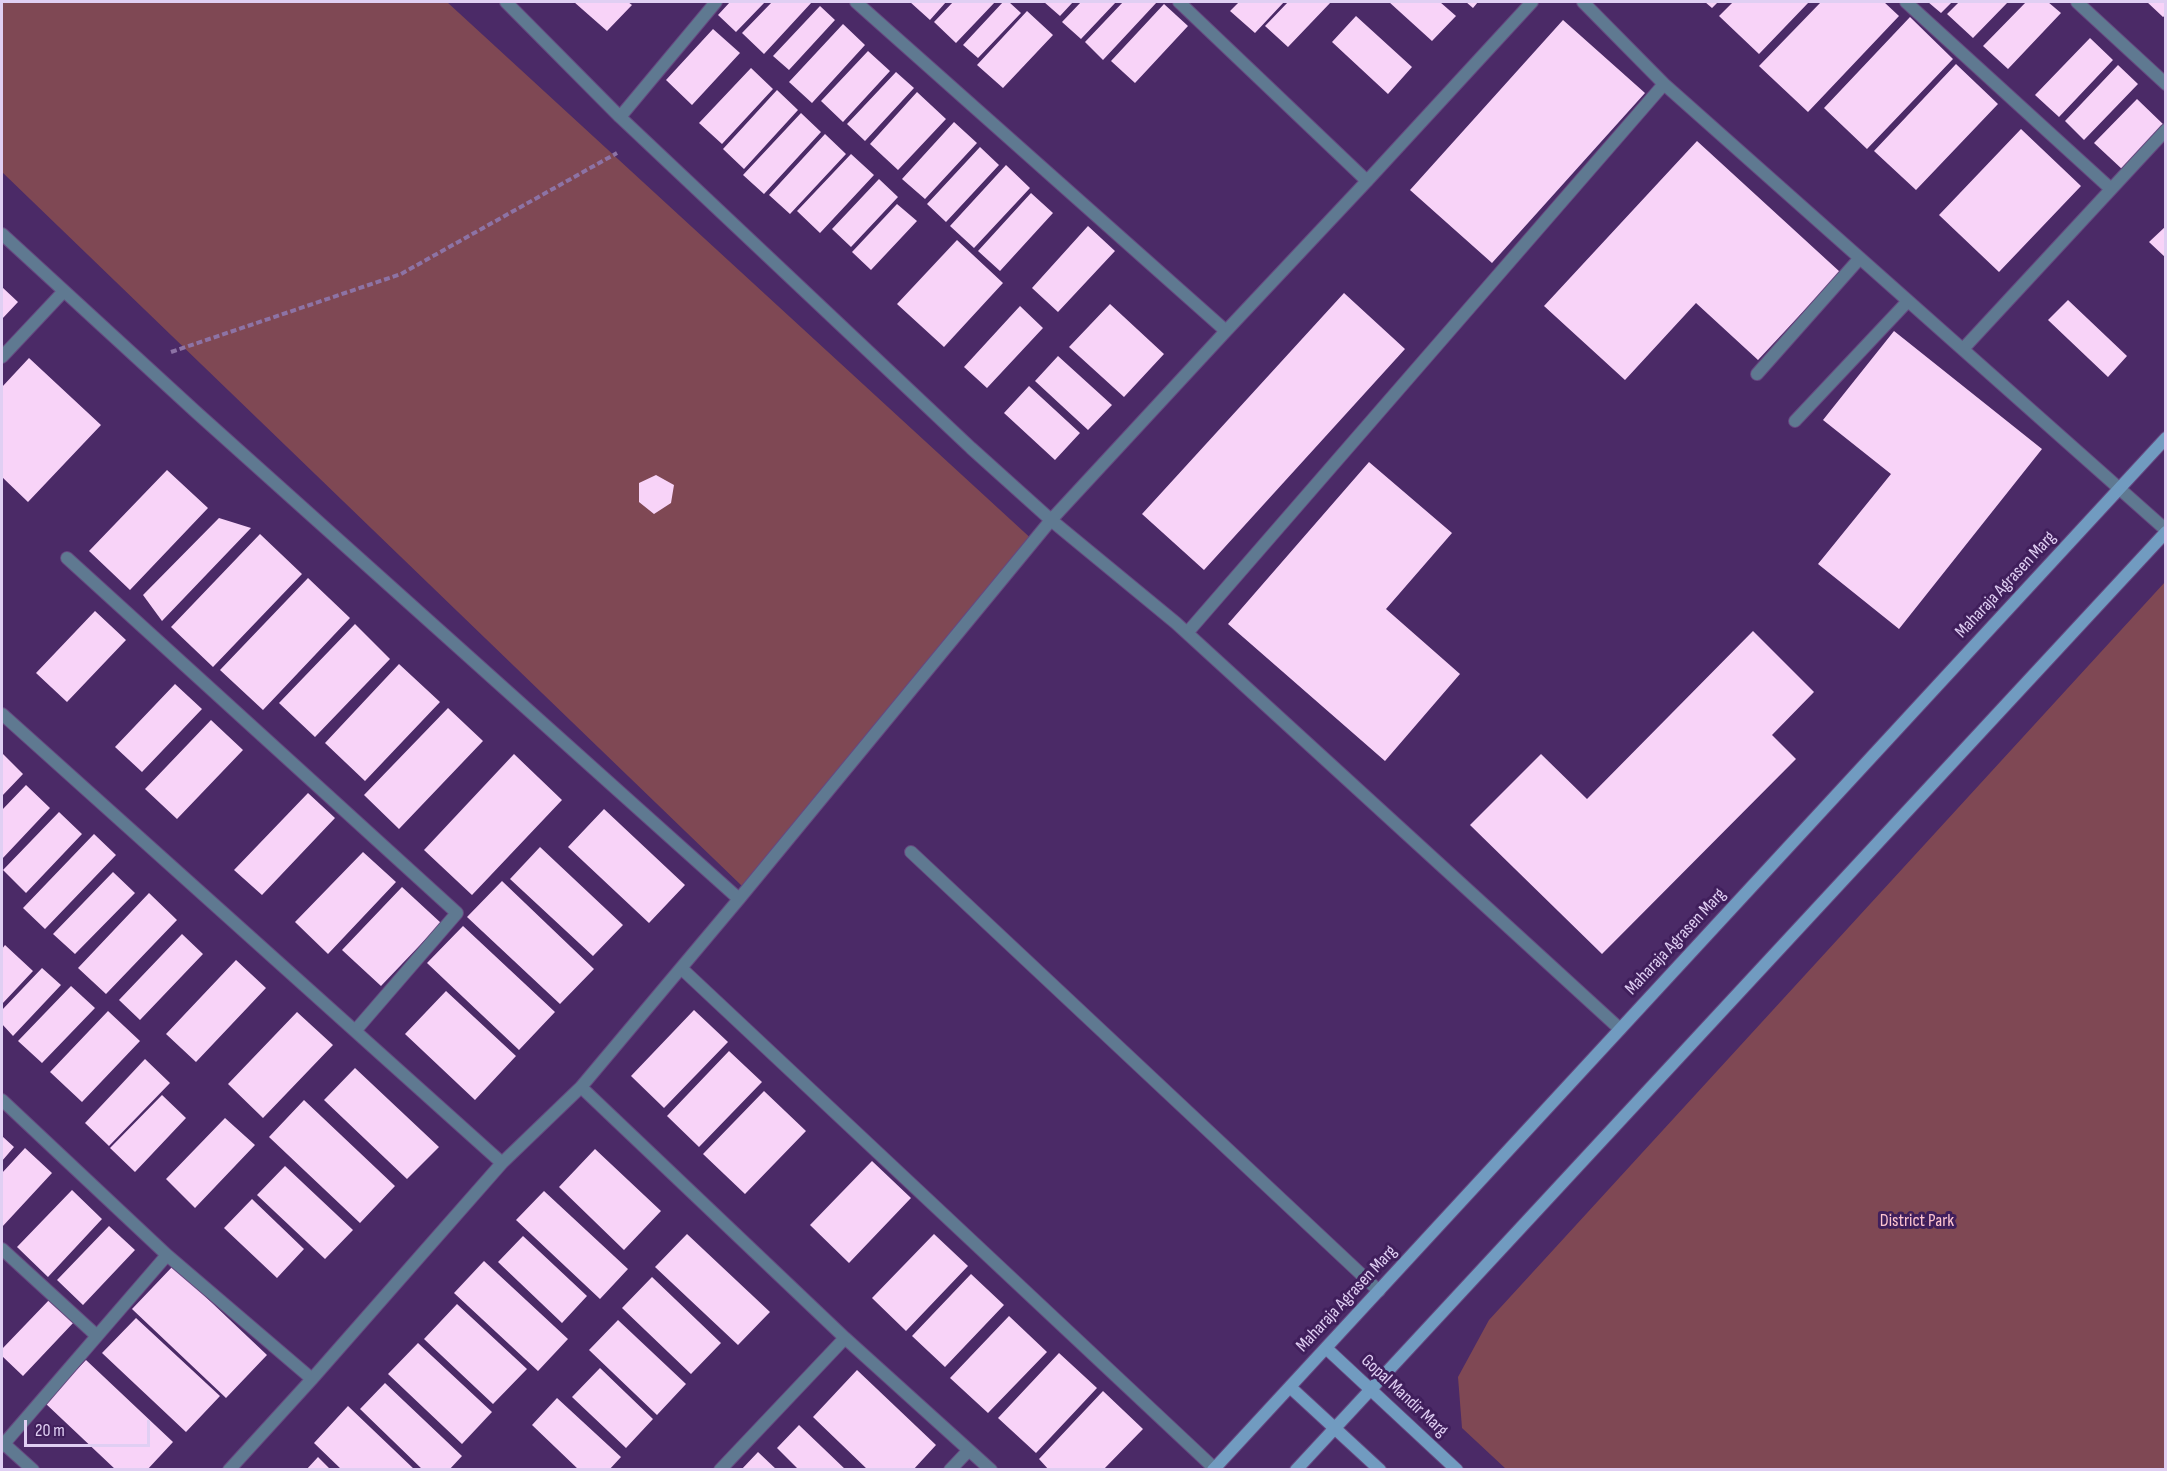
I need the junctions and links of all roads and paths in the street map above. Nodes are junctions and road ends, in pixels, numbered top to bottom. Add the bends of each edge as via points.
1 (506, 2) edge
2 (716, 2) edge
3 (856, 2) edge
4 (1179, 2) edge
5 (1532, 2) edge
6 (1583, 2) edge
7 (1906, 2) edge
8 (2077, 2) edge
9 (1664, 84) junction
10 (2166, 84) edge
11 (620, 117) junction
12 (2166, 130) edge
13 (643, 138) junction
14 (1367, 181) junction
15 (2111, 189) junction
16 (2, 234) edge
17 (1860, 258) junction
18 (64, 291) junction
19 (1908, 301) junction
20 (1226, 331) junction
21 (1963, 349) junction
22 (2, 357) edge
23 (141, 362) junction
24 (1758, 374) dead end
25 (1795, 421) dead end
26 (2166, 438) edge
27 (2119, 488) junction
28 (1052, 520) junction
29 (2166, 531) edge
30 (67, 558) dead end
31 (1187, 633) junction
32 (2, 714) edge
33 (911, 852) dead end
34 (739, 899) junction
35 (681, 968) junction
36 (1620, 1029) junction
37 (355, 1031) junction
38 (580, 1087) junction
39 (2, 1100) edge
40 (502, 1163) junction
41 (2, 1249) edge
42 (167, 1255) junction
43 (1379, 1291) junction
44 (97, 1336) junction
45 (845, 1338) junction
46 (1326, 1348) junction
47 (312, 1379) junction
48 (1290, 1387) junction
49 (1371, 1389) junction
50 (1334, 1428) junction
51 (2, 1444) edge
52 (969, 1450) junction
53 (1213, 1469) edge
54 (33, 1470) edge
55 (229, 1470) edge
56 (720, 1470) edge
57 (950, 1470) edge
58 (991, 1470) edge
59 (1296, 1470) edge
60 (1380, 1470) edge
61 (1457, 1470) edge

1 - 11 street
2 - 11 street
3 - 20 street
4 - 14 street
5 - 14 street
6 - 9 street
7 - 15 street
8 - 10 street
9 - 17 street
9 - 31 street
11 - 13 street
12 - 15 street
13 - 23 path via 401,274
13 - 28 street
14 - 20 street
15 - 21 street
16 - 18 street
17 - 19 street
17 - 24 street
18 - 22 street
18 - 23 street
19 - 21 street
19 - 25 street
20 - 28 street
21 - 27 street
23 - 34 street
26 - 27 street, Maharaja Agrasen Marg
27 - 29 street
27 - 36 street, Maharaja Agrasen Marg
28 - 31 street
28 - 34 street
29 - 49 street
30 - 37 street via 458,913
31 - 36 street
32 - 37 street
33 - 43 street
34 - 35 street
35 - 38 street
35 - 53 street
36 - 43 street, Maharaja Agrasen Marg
37 - 40 street
38 - 40 street
38 - 45 street
39 - 42 street
40 - 47 street
41 - 44 street
42 - 44 street
42 - 47 street
43 - 46 street, Maharaja Agrasen Marg
44 - 51 street
45 - 52 street
45 - 56 street
46 - 48 street, Maharaja Agrasen Marg
46 - 49 street, Gopal Mandir Marg
47 - 55 street
48 - 50 street
48 - 53 street, Maharaja Agrasen Marg
49 - 50 street
49 - 61 street, Gopal Mandir Marg
50 - 59 street
50 - 60 street
51 - 54 street
52 - 57 street
52 - 58 street

